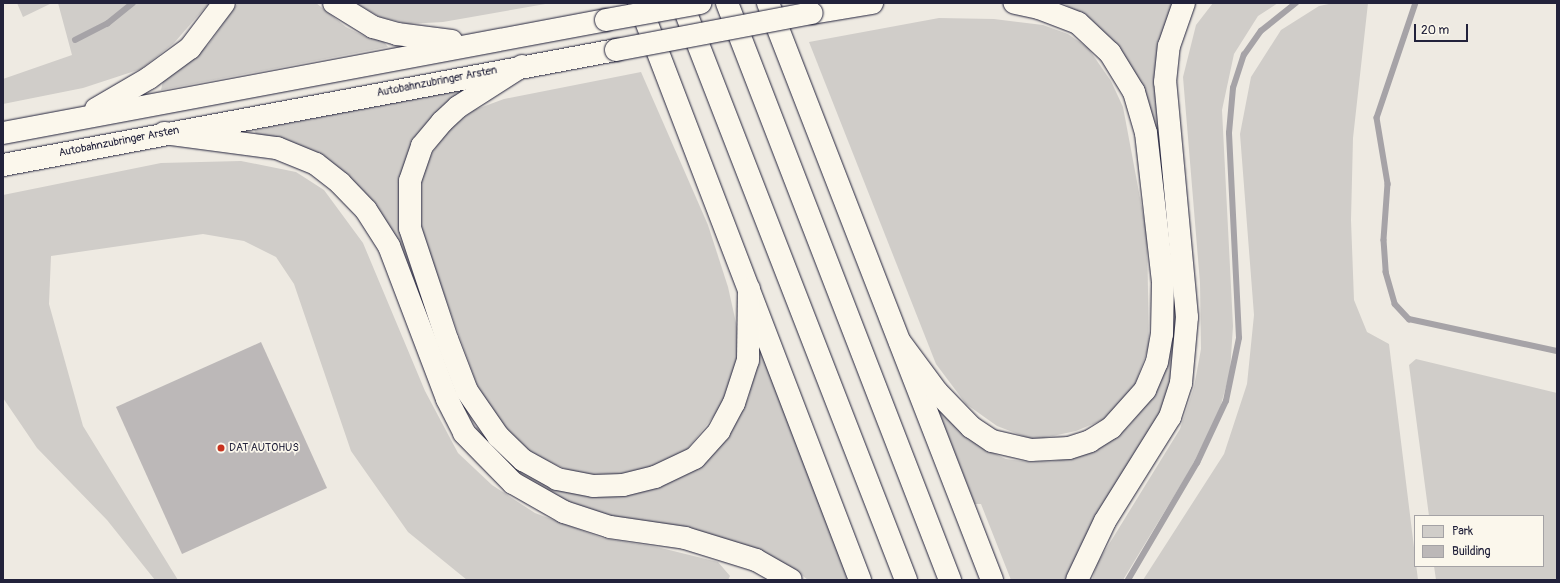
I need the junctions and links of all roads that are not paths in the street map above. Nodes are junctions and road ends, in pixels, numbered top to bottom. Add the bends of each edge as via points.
1 (224, 3) edge
2 (334, 3) edge
3 (639, 3) edge
4 (682, 3) edge
5 (700, 3) edge
6 (727, 3) edge
7 (768, 3) edge
8 (872, 3) edge
9 (1015, 3) edge
10 (1184, 3) edge
11 (477, 44) junction
12 (522, 66) junction
13 (82, 117) junction
14 (164, 133) junction
15 (3, 134) edge
16 (3, 165) edge
17 (749, 289) junction
18 (900, 342) junction
19 (791, 580) edge
20 (860, 580) edge
21 (906, 580) edge
22 (950, 580) edge
23 (992, 580) edge
24 (1077, 580) edge

1 - 13 highway via 190,48 148,78
2 - 11 highway via 373,27 397,34
3 - 17 highway
4 - 21 highway
5 - 11 highway, bridge
6 - 22 highway
7 - 18 highway
8 - 12 highway, Autobahnzubringer Arsten, bridge
9 - 18 highway via 1039,8 1078,23 1110,53 1134,92 1146,133 1163,282 1162,334 1157,362 1145,390 1111,428 1090,441 1069,448 1031,450 992,441 971,427 937,392
10 - 24 highway via 1169,46 1165,82 1185,286 1186,324 1181,383 1170,417 1106,521
11 - 13 highway
12 - 14 highway, Autobahnzubringer Arsten
12 - 17 highway via 458,108 442,122 422,146 410,181 410,228 447,339 467,391 498,436 523,460 557,478 593,486 623,485 655,477 695,458 719,431 734,403 748,360
13 - 15 highway
14 - 16 highway, Autobahnzubringer Arsten
14 - 19 highway via 277,148 316,164 340,182 366,210 389,246 447,399 464,433 514,483 564,512 610,527 685,538 756,560
17 - 20 highway
18 - 23 highway

